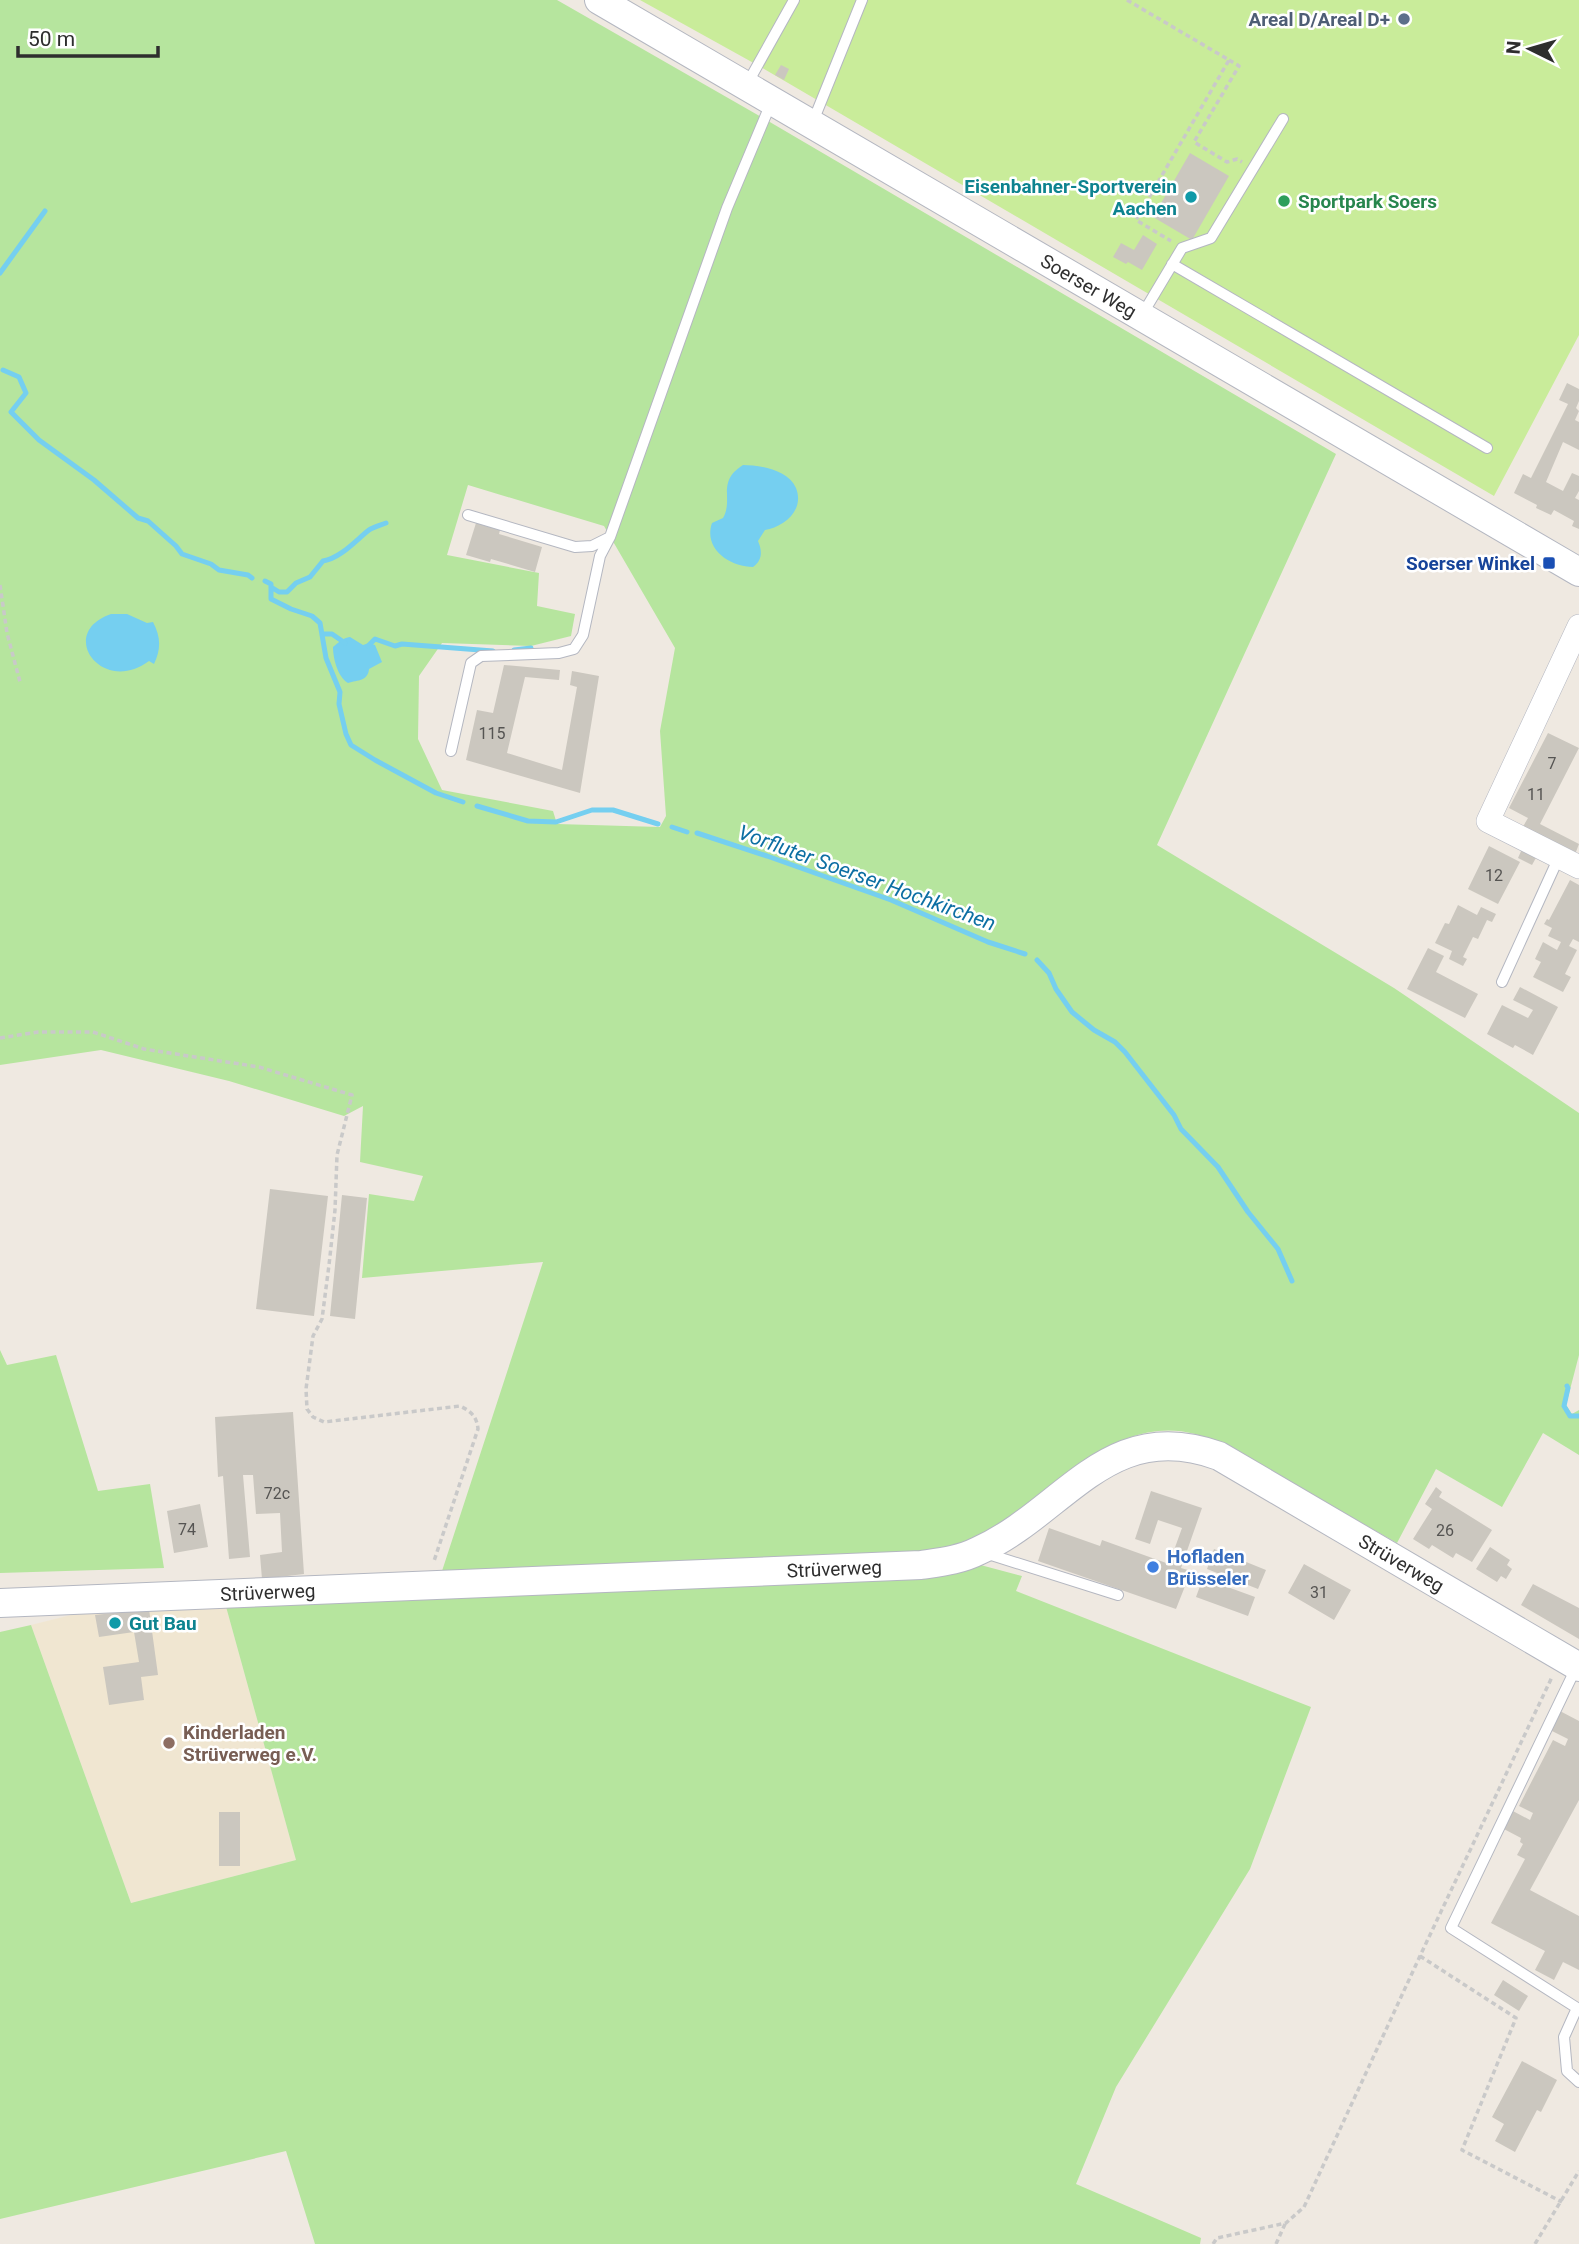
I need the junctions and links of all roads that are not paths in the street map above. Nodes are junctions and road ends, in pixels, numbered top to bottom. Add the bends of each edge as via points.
1 (599, 0) edge
2 (794, 0) edge
3 (862, 0) edge
4 (746, 86) junction
5 (772, 101) junction
6 (1283, 118) dead end
7 (812, 124) junction
8 (1172, 264) junction
9 (1141, 318) junction
10 (1487, 448) dead end
11 (468, 515) dead end
12 (610, 537) junction
13 (1579, 572) edge
14 (1579, 626) edge
15 (451, 751) dead end
16 (1574, 863) edge
17 (1502, 982) dead end
18 (979, 1551) junction
19 (1118, 1595) dead end
20 (0, 1603) edge
21 (1572, 1663) edge
22 (1579, 2082) edge

1 - 4 street, Soerser Weg
2 - 4 lane
3 - 7 lane
4 - 5 street, Soerser Weg
5 - 7 street, Soerser Weg
5 - 12 lane via 727,208
6 - 8 lane via 1211,239 1182,248
7 - 9 street, Soerser Weg
8 - 9 lane
8 - 10 lane
9 - 13 street, Soerser Weg
11 - 12 lane via 575,547 592,546
12 - 15 lane via 600,556 583,635 574,649 481,656 471,663
14 - 16 street via 1488,821
16 - 17 lane
18 - 19 lane
18 - 20 street, Strüverweg via 921,1565
18 - 21 street, Strüverweg via 1108,1461 1160,1446 1198,1449 1219,1456
21 - 22 lane via 1451,1928 1577,2008 1564,2037 1567,2071

